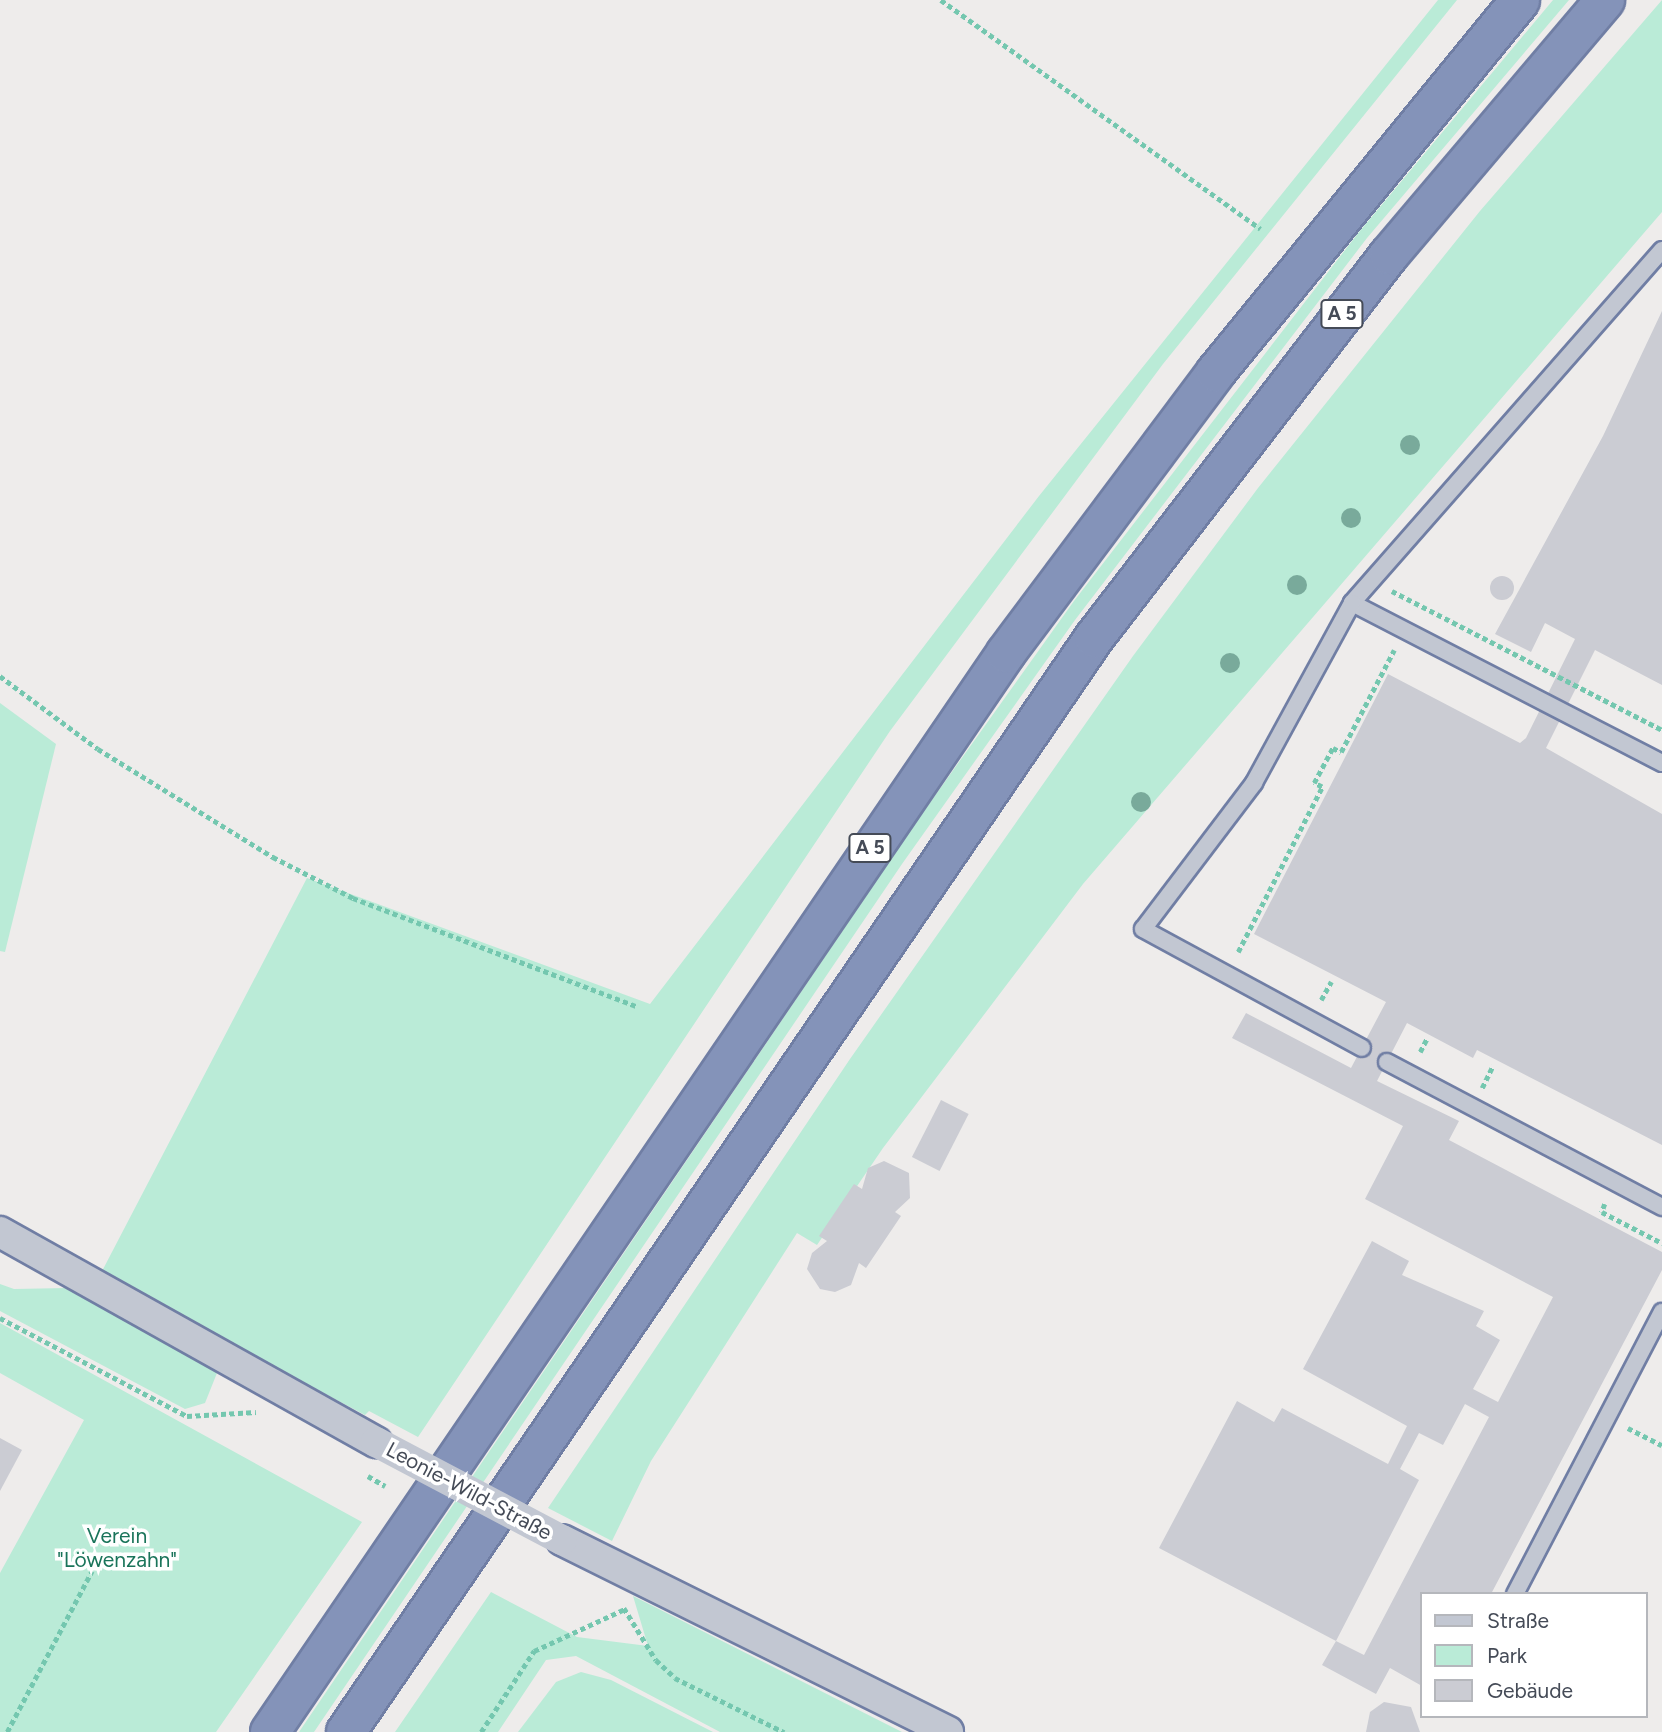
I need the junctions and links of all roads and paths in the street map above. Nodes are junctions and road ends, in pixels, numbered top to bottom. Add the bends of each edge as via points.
1 (941, 0) edge
2 (1520, 0) edge
3 (1605, 0) edge
4 (1261, 229) dead end
5 (1662, 250) edge
6 (1373, 581) junction
7 (1352, 603) junction
8 (1417, 604) junction
9 (1403, 631) junction
10 (0, 676) edge
11 (1662, 730) edge
12 (1662, 763) edge
13 (1226, 976) junction
14 (638, 1007) dead end
15 (1362, 1048) dead end
16 (1387, 1062) dead end
17 (1610, 1195) dead end
18 (1662, 1208) edge
19 (0, 1233) edge
20 (1662, 1242) edge
21 (1662, 1312) edge
22 (0, 1318) edge
23 (187, 1416) dead end
24 (92, 1571) dead end
25 (1516, 1592) edge
26 (7, 1732) edge
27 (270, 1732) edge
28 (346, 1732) edge
29 (481, 1732) edge
30 (784, 1732) edge
31 (948, 1732) edge

1 - 4 path
2 - 27 highway, A 5 via 1225,361 1006,653
3 - 28 highway, A 5 via 1389,255 1094,638
5 - 6 lane
6 - 7 lane
6 - 8 path
7 - 9 lane
7 - 13 lane via 1254,783 1143,929
8 - 9 path
8 - 11 path
9 - 12 lane
9 - 13 path via 1340,752 1333,748 1314,783 1322,787
10 - 14 path via 97,749 273,857 353,898
13 - 15 lane
16 - 18 lane
17 - 20 path via 1602,1212
19 - 31 street, Leonie-Wild-Straße, bridge via 562,1540
21 - 25 lane
22 - 23 path
24 - 26 path
29 - 30 path via 534,1651 625,1609 656,1660 675,1678

